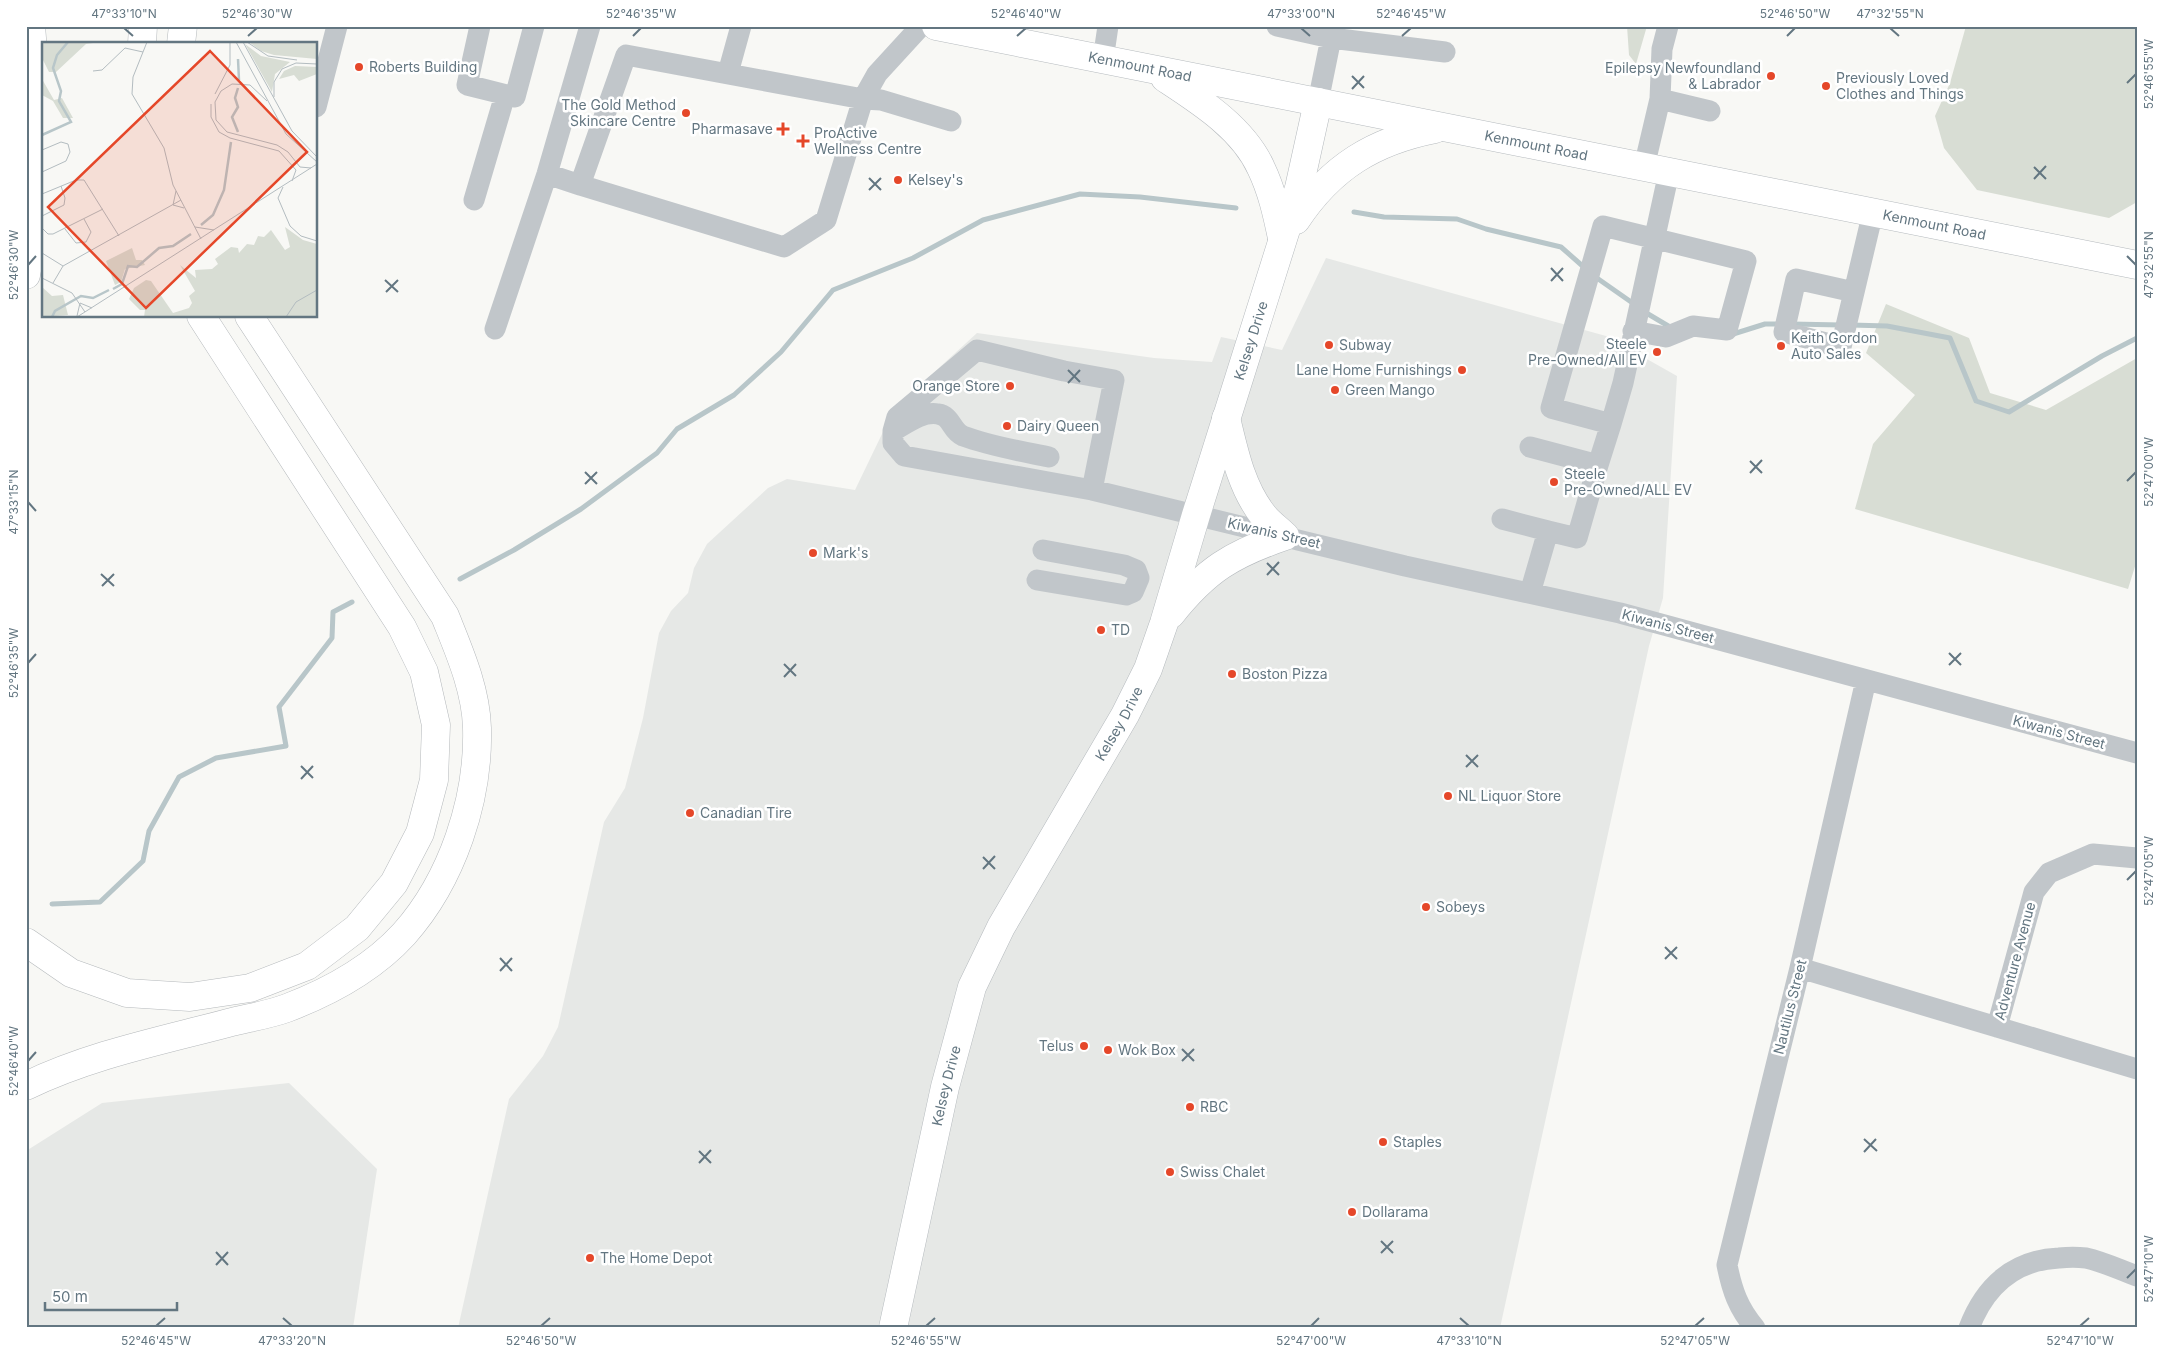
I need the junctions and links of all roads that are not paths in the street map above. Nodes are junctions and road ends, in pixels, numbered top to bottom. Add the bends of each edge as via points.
1 (31, 26) edge
2 (144, 26) edge
3 (183, 26) edge
4 (337, 26) edge
5 (480, 26) edge
6 (534, 26) edge
7 (590, 26) edge
8 (741, 26) edge
9 (921, 26) edge
10 (936, 26) edge
11 (1108, 26) edge
12 (1277, 26) edge
13 (1668, 26) edge
14 (1331, 38) junction
15 (142, 42) edge
16 (181, 42) edge
17 (1445, 52) dead end
18 (1103, 60) junction
19 (1152, 69) junction
20 (728, 73) junction
21 (504, 94) junction
22 (318, 99) edge
23 (863, 99) junction
24 (1660, 99) junction
25 (1318, 102) junction
26 (1710, 111) dead end
27 (951, 121) dead end
28 (1445, 127) junction
29 (1656, 169) junction
30 (547, 174) junction
31 (580, 185) junction
32 (474, 200) dead end
33 (1873, 212) junction
34 (1654, 238) junction
35 (1283, 240) junction
36 (2137, 265) edge
37 (26, 275) edge
38 (1854, 292) dead end
39 (202, 318) edge
40 (249, 318) edge
41 (495, 329) dead end
42 (1633, 331) junction
43 (1226, 417) junction
44 (1611, 424) junction
45 (893, 431) junction
46 (1530, 447) dead end
47 (1049, 457) dead end
48 (1598, 465) junction
49 (1092, 490) junction
50 (1196, 515) junction
51 (1502, 519) dead end
52 (1548, 531) junction
53 (1285, 536) junction
54 (1043, 550) dead end
55 (1037, 580) dead end
56 (1530, 593) junction
57 (1164, 623) junction
58 (1866, 680) junction
59 (2137, 753) edge
60 (2137, 858) edge
61 (26, 942) edge
62 (1800, 968) junction
63 (1996, 1027) junction
64 (2137, 1069) edge
65 (26, 1086) edge
66 (2137, 1276) edge
67 (893, 1328) edge
68 (1755, 1328) edge
69 (1969, 1328) edge

1 - 37 main road via 39,177
2 - 15 main road
3 - 16 main road
4 - 22 street
5 - 21 street via 466,85
6 - 21 street via 515,97
7 - 30 street
8 - 20 street
9 - 23 street via 877,74
10 - 18 main road, Kenmount Road
11 - 18 street
12 - 14 street
13 - 24 street via 1661,57
14 - 17 street
14 - 25 street
18 - 19 main road, Kenmount Road
19 - 25 main road, Kenmount Road
19 - 35 main road via 1196,98 1245,143 1261,167
20 - 23 street
20 - 31 street via 626,55
21 - 32 street
23 - 27 street via 881,100
23 - 31 street via 826,220 784,247
24 - 26 street
24 - 29 street
25 - 28 main road, Kenmount Road
25 - 35 main road, Kelsey Drive via 1299,188
28 - 29 main road, Kenmount Road
28 - 35 main road via 1381,144 1358,158 1313,194
29 - 33 main road, Kenmount Road
29 - 34 street
30 - 31 street
30 - 41 street
33 - 36 main road, Kenmount Road
33 - 38 street
34 - 42 street
34 - 42 street via 1746,261 1727,330 1693,326 1666,337
34 - 44 street via 1603,226 1551,408
35 - 43 main road, Kelsey Drive
39 - 61 main road via 402,627 424,672 436,725 434,780 420,833 394,883 357,928 307,966 250,988 190,997 127,993 71,973
40 - 65 main road via 445,616 466,671 477,727 473,786 458,840 435,889 404,934 372,962 336,986 286,1008 104,1055
42 - 44 street
43 - 50 main road, Kelsey Drive
43 - 53 main road via 1235,458 1246,487 1263,515
44 - 48 street
45 - 47 street via 916,418 936,413 946,416 955,431 962,435 987,444
45 - 49 street, Kiwanis Street via 893,442 904,456
45 - 49 street via 898,417 977,350 1114,380
46 - 48 street
48 - 52 street via 1577,538
49 - 50 street, Kiwanis Street
50 - 53 street, Kiwanis Street
50 - 57 main road, Kelsey Drive
51 - 52 street
52 - 56 street
53 - 56 street, Kiwanis Street
53 - 57 main road via 1249,549 1219,565 1193,587
54 - 55 street via 1124,565 1136,570 1139,578 1135,590 1126,595
56 - 58 street, Kiwanis Street via 1620,613
57 - 67 main road, Kelsey Drive via 1138,691 1001,927 972,986 947,1079
58 - 59 street, Kiwanis Street
58 - 62 street, Nautilus Street
60 - 63 street, Adventure Avenue via 2093,854 2049,873 2034,892
62 - 63 street, Adventure Avenue
62 - 68 street, Nautilus Street via 1726,1265 1733,1295
63 - 64 street, Adventure Avenue
66 - 69 street via 2084,1258 2043,1259 2007,1274 1992,1286

